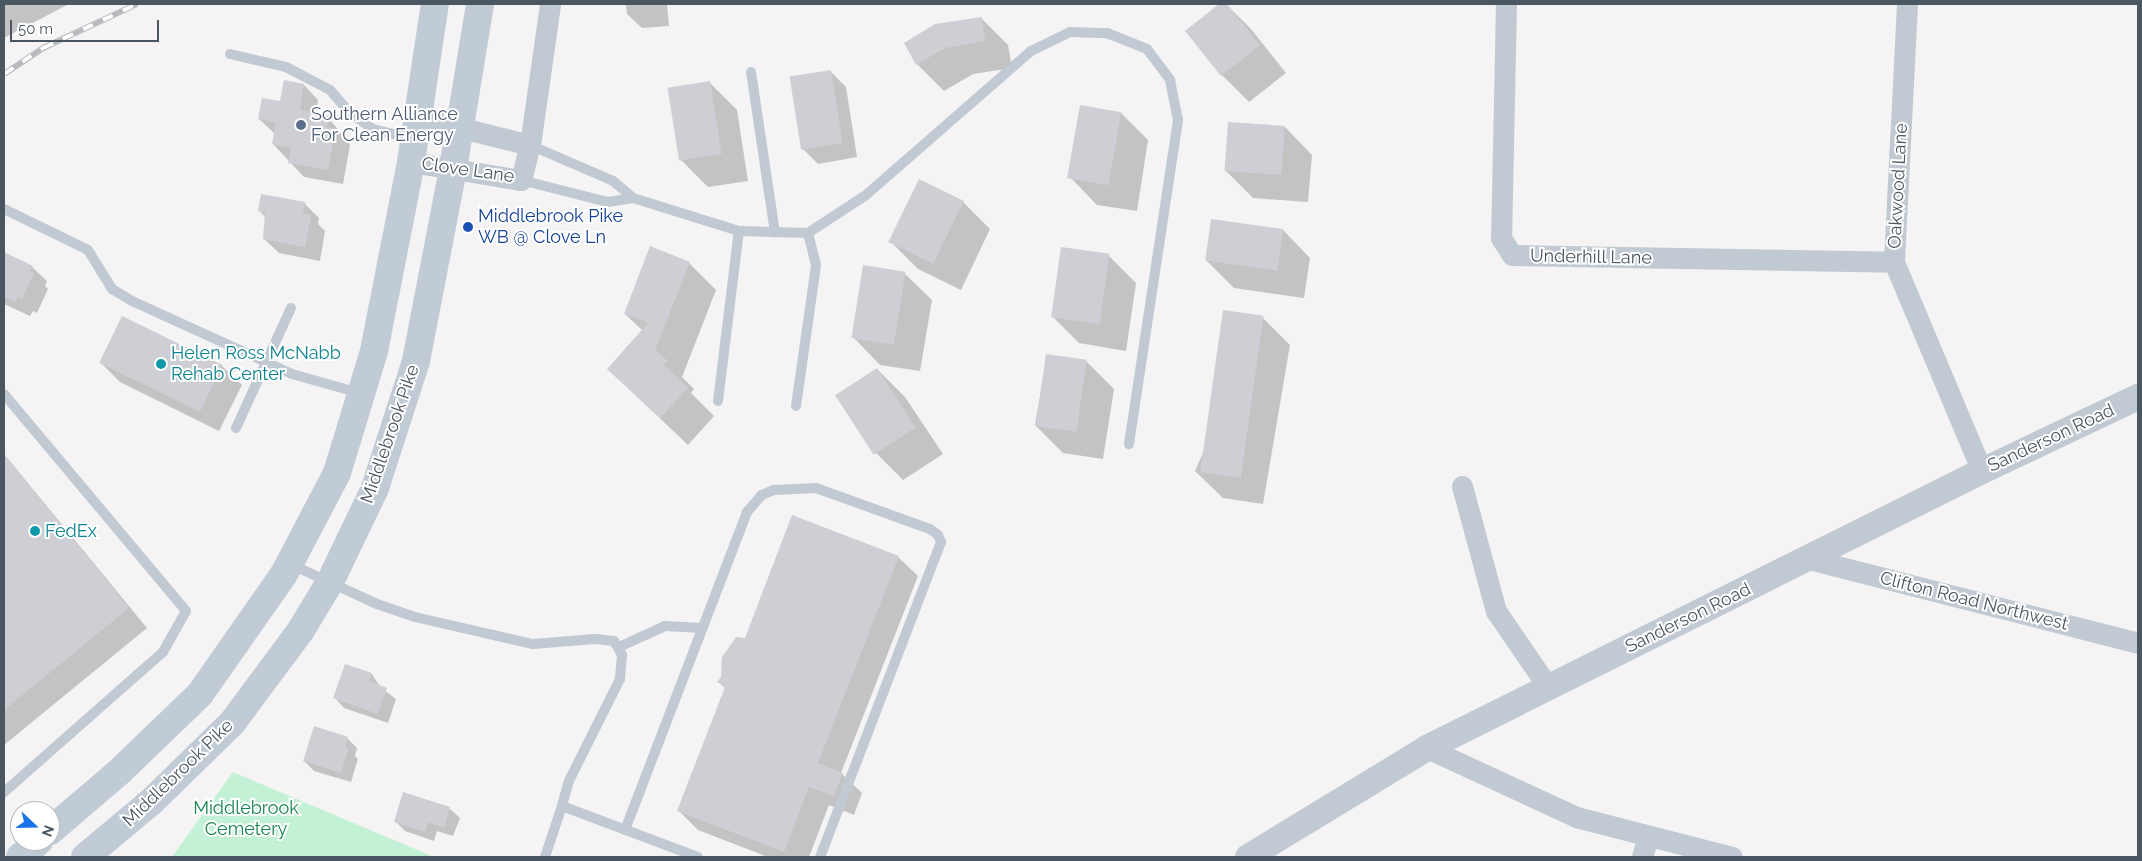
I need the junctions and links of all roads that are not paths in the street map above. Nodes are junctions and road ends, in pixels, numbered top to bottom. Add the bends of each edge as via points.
1 (435, 4) edge
2 (480, 4) edge
3 (550, 4) edge
4 (1506, 4) edge
5 (1906, 4) edge
6 (230, 54) dead end
7 (751, 72) dead end
8 (460, 126) junction
9 (414, 139) junction
10 (530, 145) junction
11 (453, 169) junction
12 (521, 180) junction
13 (634, 198) junction
14 (4, 209) edge
15 (739, 231) junction
16 (775, 232) junction
17 (808, 233) junction
18 (1894, 262) junction
19 (291, 308) dead end
20 (266, 362) junction
21 (4, 394) edge
22 (361, 394) junction
23 (2138, 397) edge
24 (718, 401) dead end
25 (796, 406) dead end
26 (236, 428) dead end
27 (1128, 444) dead end
28 (1982, 471) junction
29 (1462, 486) dead end
30 (1809, 559) junction
31 (290, 564) junction
32 (330, 582) junction
33 (702, 628) junction
34 (2138, 642) edge
35 (619, 647) junction
36 (1548, 687) junction
37 (1427, 748) junction
38 (4, 792) edge
39 (562, 806) junction
40 (60, 823) edge
41 (625, 830) junction
42 (1648, 836) junction
43 (85, 857) edge
44 (545, 857) edge
45 (698, 857) edge
46 (820, 857) edge
47 (1248, 857) edge
48 (1642, 857) edge
49 (1732, 857) edge

1 - 9 main road
2 - 8 main road, Middlebrook Pike
3 - 10 street, Clove Lane
4 - 18 street, Underhill Lane via 1501,238 1512,255
5 - 18 street, Oakwood Lane
6 - 9 lane via 286,68 330,90 348,111 373,130
7 - 16 lane
8 - 9 street, Clove Lane
8 - 10 street, Clove Lane
8 - 11 main road, Middlebrook Pike
9 - 11 street, Clove Lane
9 - 22 main road via 374,351
10 - 12 street, Clove Lane
10 - 13 lane via 613,181
11 - 12 street, Clove Lane
11 - 32 main road, Middlebrook Pike via 416,361 375,488
12 - 13 lane via 608,202
13 - 15 lane
14 - 20 lane via 88,250 118,293
15 - 16 lane
15 - 24 lane
16 - 17 lane
17 - 25 lane via 816,265
17 - 27 lane via 866,195 1031,51 1070,32 1107,33 1147,49 1170,80 1178,120
18 - 28 street, Oakwood Lane
19 - 20 lane
20 - 22 lane via 292,374
20 - 26 lane
21 - 38 lane via 186,612 163,652
22 - 31 main road via 337,473
23 - 28 street, Sanderson Road
28 - 30 street, Sanderson Road
29 - 36 street via 1496,611
30 - 34 street, Clifton Road Northwest
30 - 36 street, Sanderson Road
31 - 32 lane
31 - 40 main road via 200,694 120,772
32 - 35 lane via 415,617 533,644 607,639
32 - 43 main road, Middlebrook Pike via 301,630 232,723 152,801
33 - 35 lane via 665,626
33 - 41 lane
33 - 46 lane via 747,512 762,495 787,488 828,490 938,534 941,542 938,552
35 - 39 lane via 622,660 620,679 570,781
36 - 37 street, Sanderson Road
37 - 42 street via 1576,817
37 - 47 street, Sanderson Road
39 - 41 lane
39 - 44 lane
41 - 45 lane
42 - 48 street
42 - 49 street

